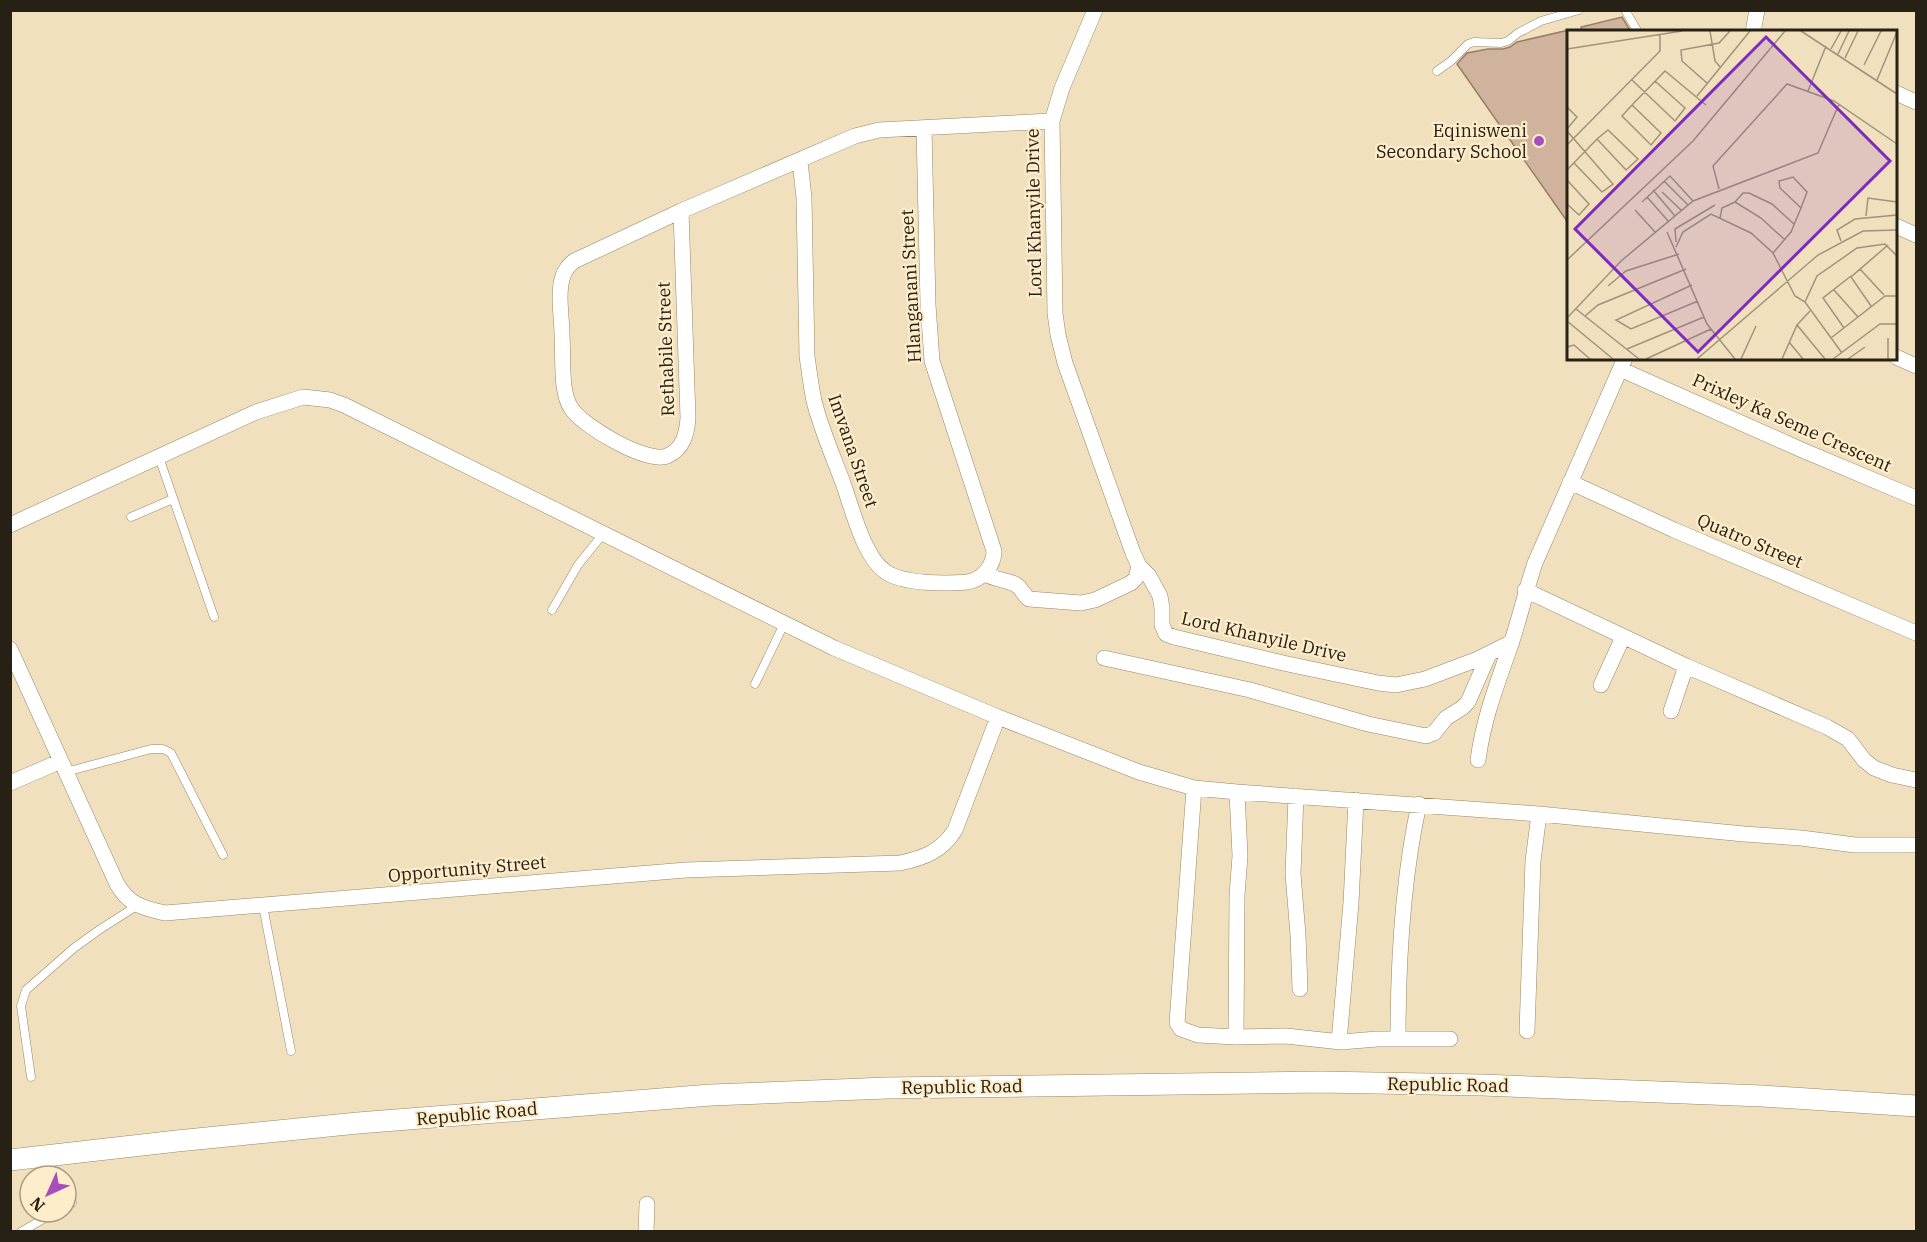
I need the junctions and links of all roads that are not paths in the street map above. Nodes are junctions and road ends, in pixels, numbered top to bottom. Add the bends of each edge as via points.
1 (1095, 10) edge
2 (1579, 10) edge
3 (1624, 10) edge
4 (1757, 10) edge
5 (1637, 30) edge
6 (1753, 30) edge
7 (1437, 71) dead end
8 (1897, 93) edge
9 (1917, 102) edge
10 (1052, 121) junction
11 (924, 128) junction
12 (800, 161) junction
13 (681, 211) junction
14 (1897, 226) edge
15 (1917, 235) edge
16 (1897, 357) edge
17 (1622, 364) edge
18 (1917, 366) edge
19 (159, 457) junction
20 (1570, 482) junction
21 (1917, 498) edge
22 (173, 499) junction
23 (131, 517) dead end
24 (10, 525) edge
25 (603, 534) junction
26 (1139, 566) junction
27 (984, 574) junction
28 (1526, 590) junction
29 (552, 610) dead end
30 (214, 617) dead end
31 (784, 624) junction
32 (1917, 633) edge
33 (1623, 637) junction
34 (1512, 642) junction
35 (10, 649) edge
36 (1489, 654) junction
37 (1104, 658) dead end
38 (1686, 666) junction
39 (755, 684) dead end
40 (1601, 685) dead end
41 (1671, 711) dead end
42 (998, 717) junction
43 (1478, 760) dead end
44 (63, 766) junction
45 (1917, 780) edge
46 (10, 783) edge
47 (1194, 788) junction
48 (1237, 792) junction
49 (1296, 796) junction
50 (1356, 800) junction
51 (1419, 804) junction
52 (1539, 814) junction
53 (1917, 845) edge
54 (224, 855) dead end
55 (138, 905) junction
56 (263, 906) junction
57 (1300, 989) dead end
58 (1527, 1031) dead end
59 (1236, 1037) junction
60 (1398, 1039) junction
61 (1450, 1039) dead end
62 (1339, 1042) junction
63 (291, 1051) dead end
64 (31, 1077) dead end
65 (1917, 1106) edge
66 (10, 1160) edge
67 (647, 1204) dead end
68 (35, 1224) edge
69 (21, 1232) edge
70 (646, 1232) edge

1 - 10 street, Lord Khanyile Drive
2 - 7 lane via 1541,21 1502,43 1468,44
3 - 5 lane
4 - 6 street
8 - 9 street
10 - 11 street, Rethabile Street
10 - 26 street, Lord Khanyile Drive via 1053,269 1058,335
11 - 12 street, Rethabile Street via 869,132
11 - 27 street, Hlanganani Street via 932,361 992,542 993,561
12 - 13 street, Rethabile Street
12 - 27 street, Imvana Street via 810,378 820,422 866,545 883,570 899,579 962,582
13 - 13 street, Rethabile Street via 574,261 561,282 564,387 572,410 588,425 631,448 661,456 668,456 682,443 688,418
14 - 15 street
16 - 18 street
17 - 20 street
17 - 21 street, Prixley Ka Seme Crescent
19 - 22 lane
19 - 24 street
19 - 25 street via 256,412 303,397 319,398 344,405
20 - 28 street
20 - 32 street, Quatro Street
22 - 23 lane
22 - 30 lane
25 - 29 lane via 578,565
25 - 31 street
26 - 27 street via 1136,578 1124,587 1081,603 1029,599 1014,584
26 - 36 street, Lord Khanyile Drive via 1160,596 1164,631 1174,638 1392,685 1418,681
28 - 33 street
28 - 34 street
31 - 39 lane
31 - 42 street
33 - 38 street
33 - 40 street
34 - 36 street, Lord Khanyile Drive
34 - 43 street via 1482,730
35 - 44 street, Opportunity Street
36 - 37 street via 1468,702 1446,718 1434,734 1426,736 1368,724 1250,690
38 - 41 street
38 - 45 street via 1839,733 1874,768
42 - 47 street via 1139,772
42 - 56 street, Opportunity Street via 955,830 948,842 916,860 686,870
44 - 46 street
44 - 54 lane via 151,749 171,753
44 - 55 street, Opportunity Street via 112,875 122,893
47 - 48 street
47 - 59 street via 1177,1023 1190,1033
48 - 49 street
48 - 59 street via 1240,856
49 - 50 street
49 - 57 street via 1293,873
50 - 51 street
50 - 62 street
51 - 52 street
51 - 60 street via 1404,899
52 - 53 street via 1855,845
52 - 58 street via 1533,861
55 - 56 street, Opportunity Street via 165,913
55 - 64 lane via 74,948 26,990 21,1006
56 - 63 lane
59 - 62 street via 1286,1036
60 - 61 street
60 - 62 street
65 - 66 street, Republic Road via 1762,1096 1321,1082 887,1088 711,1095 358,1123
67 - 70 street
68 - 69 lane

